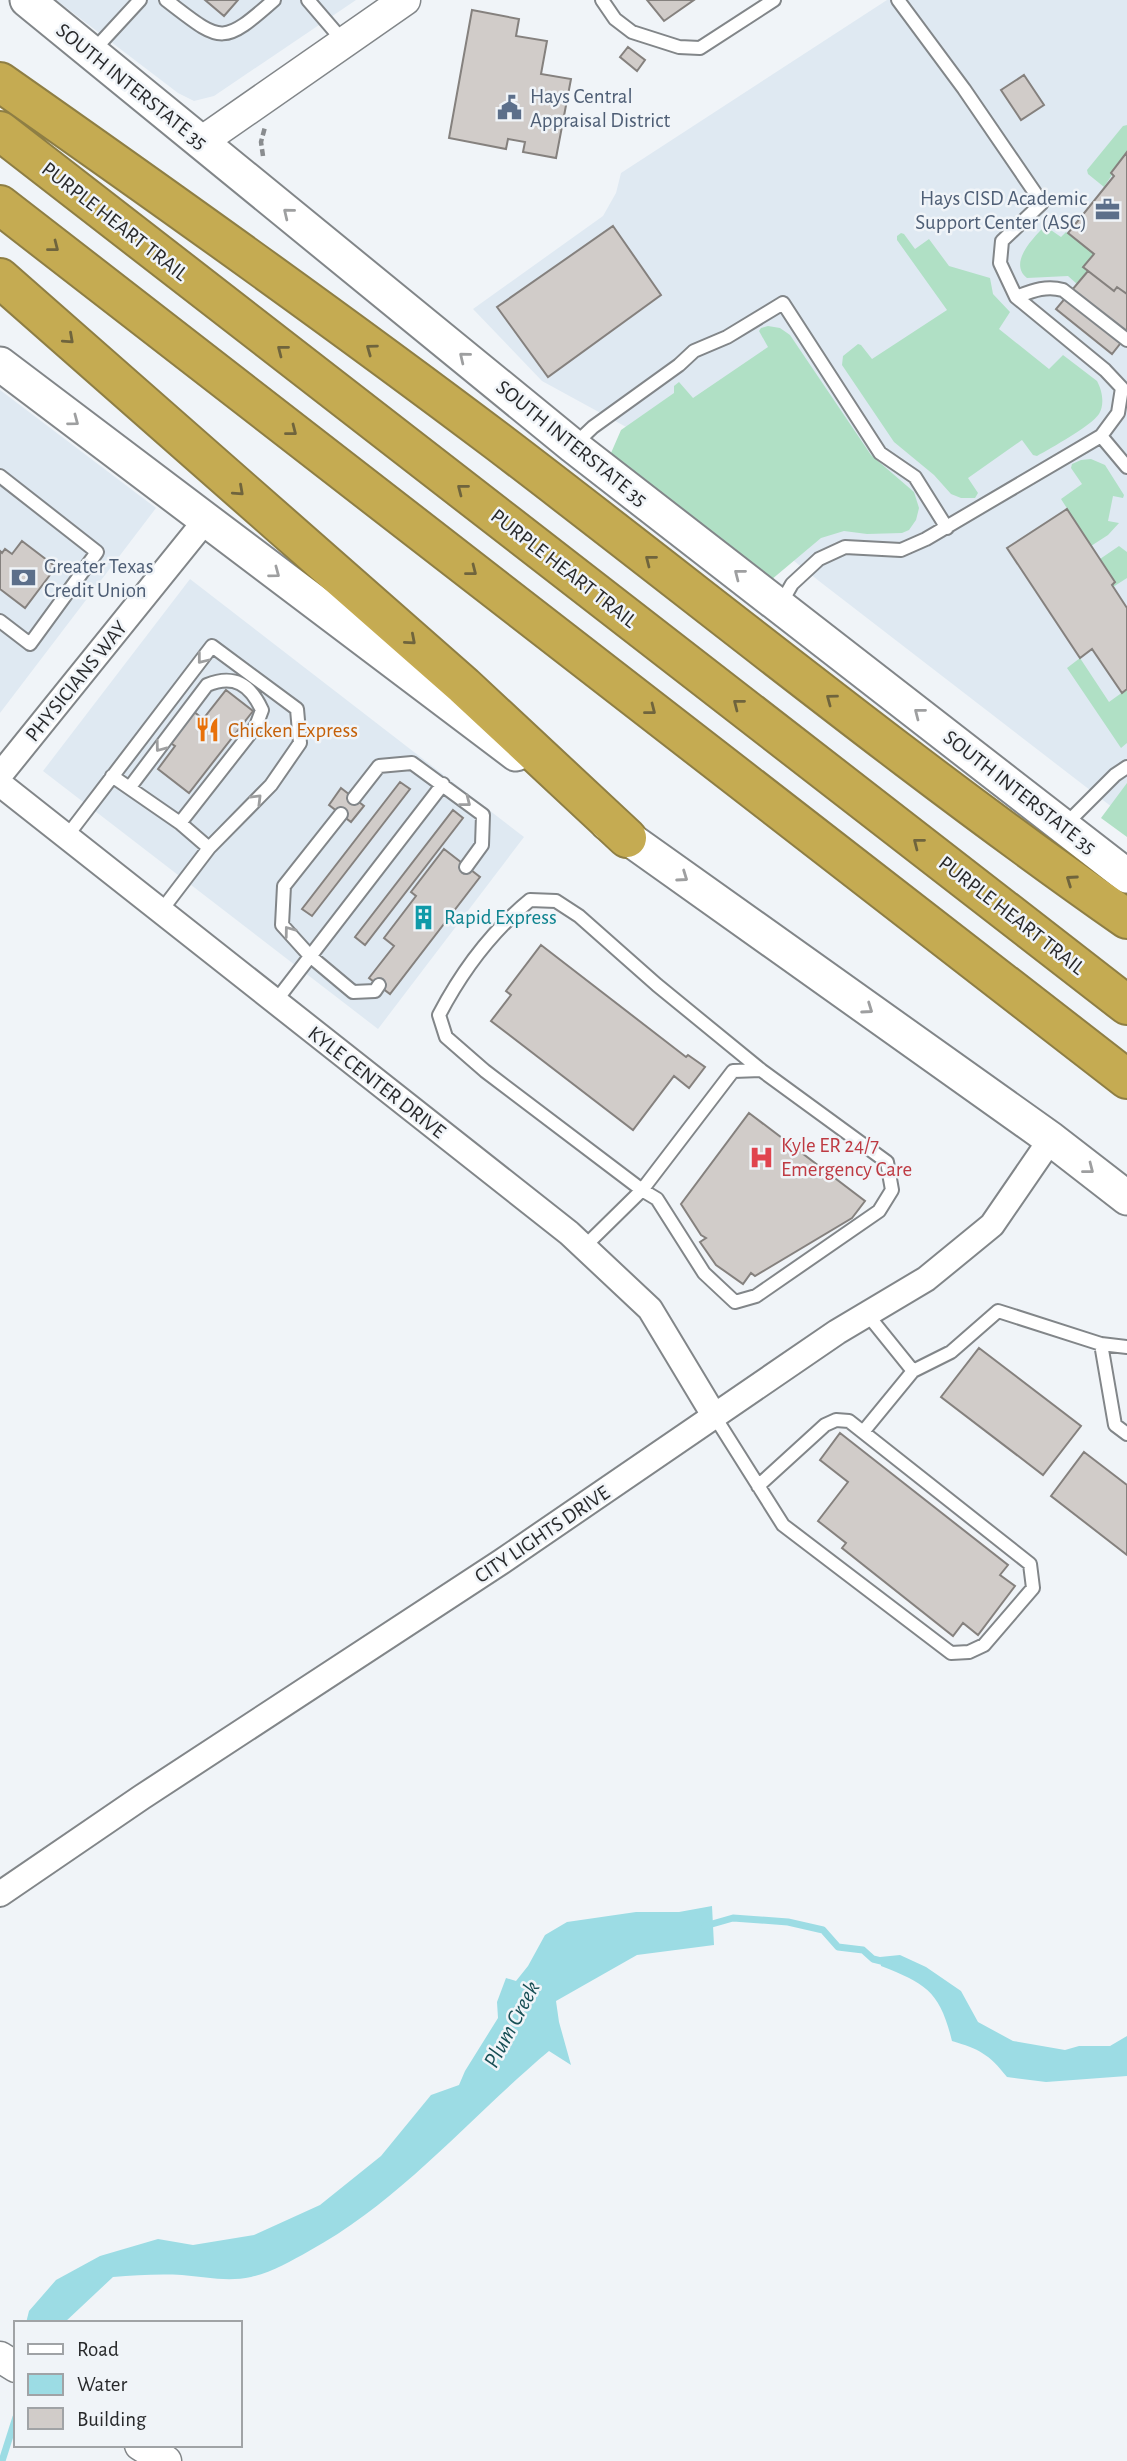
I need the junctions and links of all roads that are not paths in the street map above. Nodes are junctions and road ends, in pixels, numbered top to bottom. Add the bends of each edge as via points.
1 (27, 0) edge
2 (140, 0) edge
3 (166, 0) edge
4 (308, 0) edge
5 (405, 0) edge
6 (602, 0) edge
7 (774, 0) edge
8 (898, 0) edge
9 (271, 1) edge
10 (344, 43) junction
11 (91, 52) junction
12 (0, 82) edge
13 (0, 131) edge
14 (201, 142) junction
15 (0, 205) edge
16 (0, 278) edge
17 (1016, 297) junction
18 (1127, 340) edge
19 (0, 364) edge
20 (1127, 401) edge
21 (1118, 413) junction
22 (1101, 436) junction
23 (573, 446) junction
24 (1127, 467) edge
25 (0, 476) edge
26 (205, 521) junction
27 (947, 528) junction
28 (779, 606) junction
29 (0, 621) edge
30 (1127, 767) edge
31 (0, 775) edge
32 (112, 776) junction
33 (0, 784) edge
34 (443, 784) junction
35 (130, 787) junction
36 (354, 798) dead end
37 (341, 814) dead end
38 (180, 823) junction
39 (1065, 825) junction
40 (67, 836) junction
41 (627, 838) junction
42 (209, 848) junction
43 (466, 867) dead end
44 (1127, 876) edge
45 (161, 911) junction
46 (1127, 919) edge
47 (310, 956) junction
48 (379, 985) dead end
49 (275, 1002) junction
50 (1127, 1005) edge
51 (761, 1070) junction
52 (1127, 1079) edge
53 (1051, 1139) junction
54 (642, 1189) junction
55 (1127, 1198) edge
56 (584, 1247) junction
57 (867, 1314) junction
58 (1101, 1343) junction
59 (1127, 1347) edge
60 (913, 1371) junction
61 (715, 1417) junction
62 (863, 1432) junction
63 (1127, 1434) edge
64 (758, 1486) junction
65 (0, 1894) edge
66 (142, 2447) edge
67 (166, 2461) edge

1 - 11 main road, SOUTH INTERSTATE 35
2 - 11 lane
3 - 9 lane via 202,27 222,34 242,28
4 - 10 lane
5 - 10 street
6 - 7 lane via 615,19 632,32 679,47 700,48
8 - 17 lane via 1042,203 1002,241 1000,263
10 - 14 street
11 - 14 main road, SOUTH INTERSTATE 35
46 -> 12 highway via 496,441
50 -> 13 highway, PURPLE HEART TRAIL
23 -> 14 main road, SOUTH INTERSTATE 35
15 -> 52 highway
16 -> 41 highway via 464,686
17 - 18 lane via 1052,287 1063,290
17 - 21 lane via 1122,388
19 -> 26 main road
20 - 21 lane
21 - 22 lane
22 - 24 lane
22 - 27 lane
23 - 27 lane via 694,351 783,303 880,453 915,477
28 -> 23 main road, SOUTH INTERSTATE 35
25 - 29 lane via 97,552 30,644
26 - 31 street, PHYSICIANS WAY
26 -> 41 main road
27 - 28 lane via 901,550 845,547 819,559 792,584
39 -> 28 main road, SOUTH INTERSTATE 35
30 - 39 lane
32 - 35 lane
32 - 40 lane
42 -> 32 lane via 271,785 300,743 297,709 212,646
33 - 40 street, KYLE CENTER DRIVE
34 - 36 lane via 412,763 379,766
34 -> 43 lane via 483,815 482,845
34 - 47 lane
35 - 38 lane
38 -> 35 lane via 256,726 262,710 255,695 239,682 221,679 207,685
47 -> 37 lane via 282,925 284,886
38 - 42 lane
39 - 44 main road, SOUTH INTERSTATE 35
40 - 45 street, KYLE CENTER DRIVE
41 -> 53 main road
42 - 45 lane
45 - 49 street, KYLE CENTER DRIVE
47 - 48 lane via 353,992 374,991
47 - 49 lane
49 - 56 street, KYLE CENTER DRIVE
51 - 54 lane via 733,1071
51 - 54 lane via 887,1162 892,1190 879,1211 756,1296 735,1302 704,1273 657,1199
51 - 54 lane via 579,916 555,901 530,900 507,919 456,982 439,1015 446,1037
53 -> 55 main road
53 - 57 street, CITY LIGHTS DRIVE via 992,1225 926,1279
54 - 56 lane
56 - 61 street, KYLE CENTER DRIVE via 650,1309
57 - 60 lane
57 - 61 street, CITY LIGHTS DRIVE
58 - 59 lane
58 - 60 lane via 998,1311 951,1352
58 - 63 lane via 1115,1426
60 - 62 lane
61 - 64 lane
61 - 65 street, CITY LIGHTS DRIVE
62 - 64 lane via 849,1420 836,1420
62 - 64 lane via 1030,1564 1033,1588 984,1646 951,1653 783,1525
66 - 67 street

